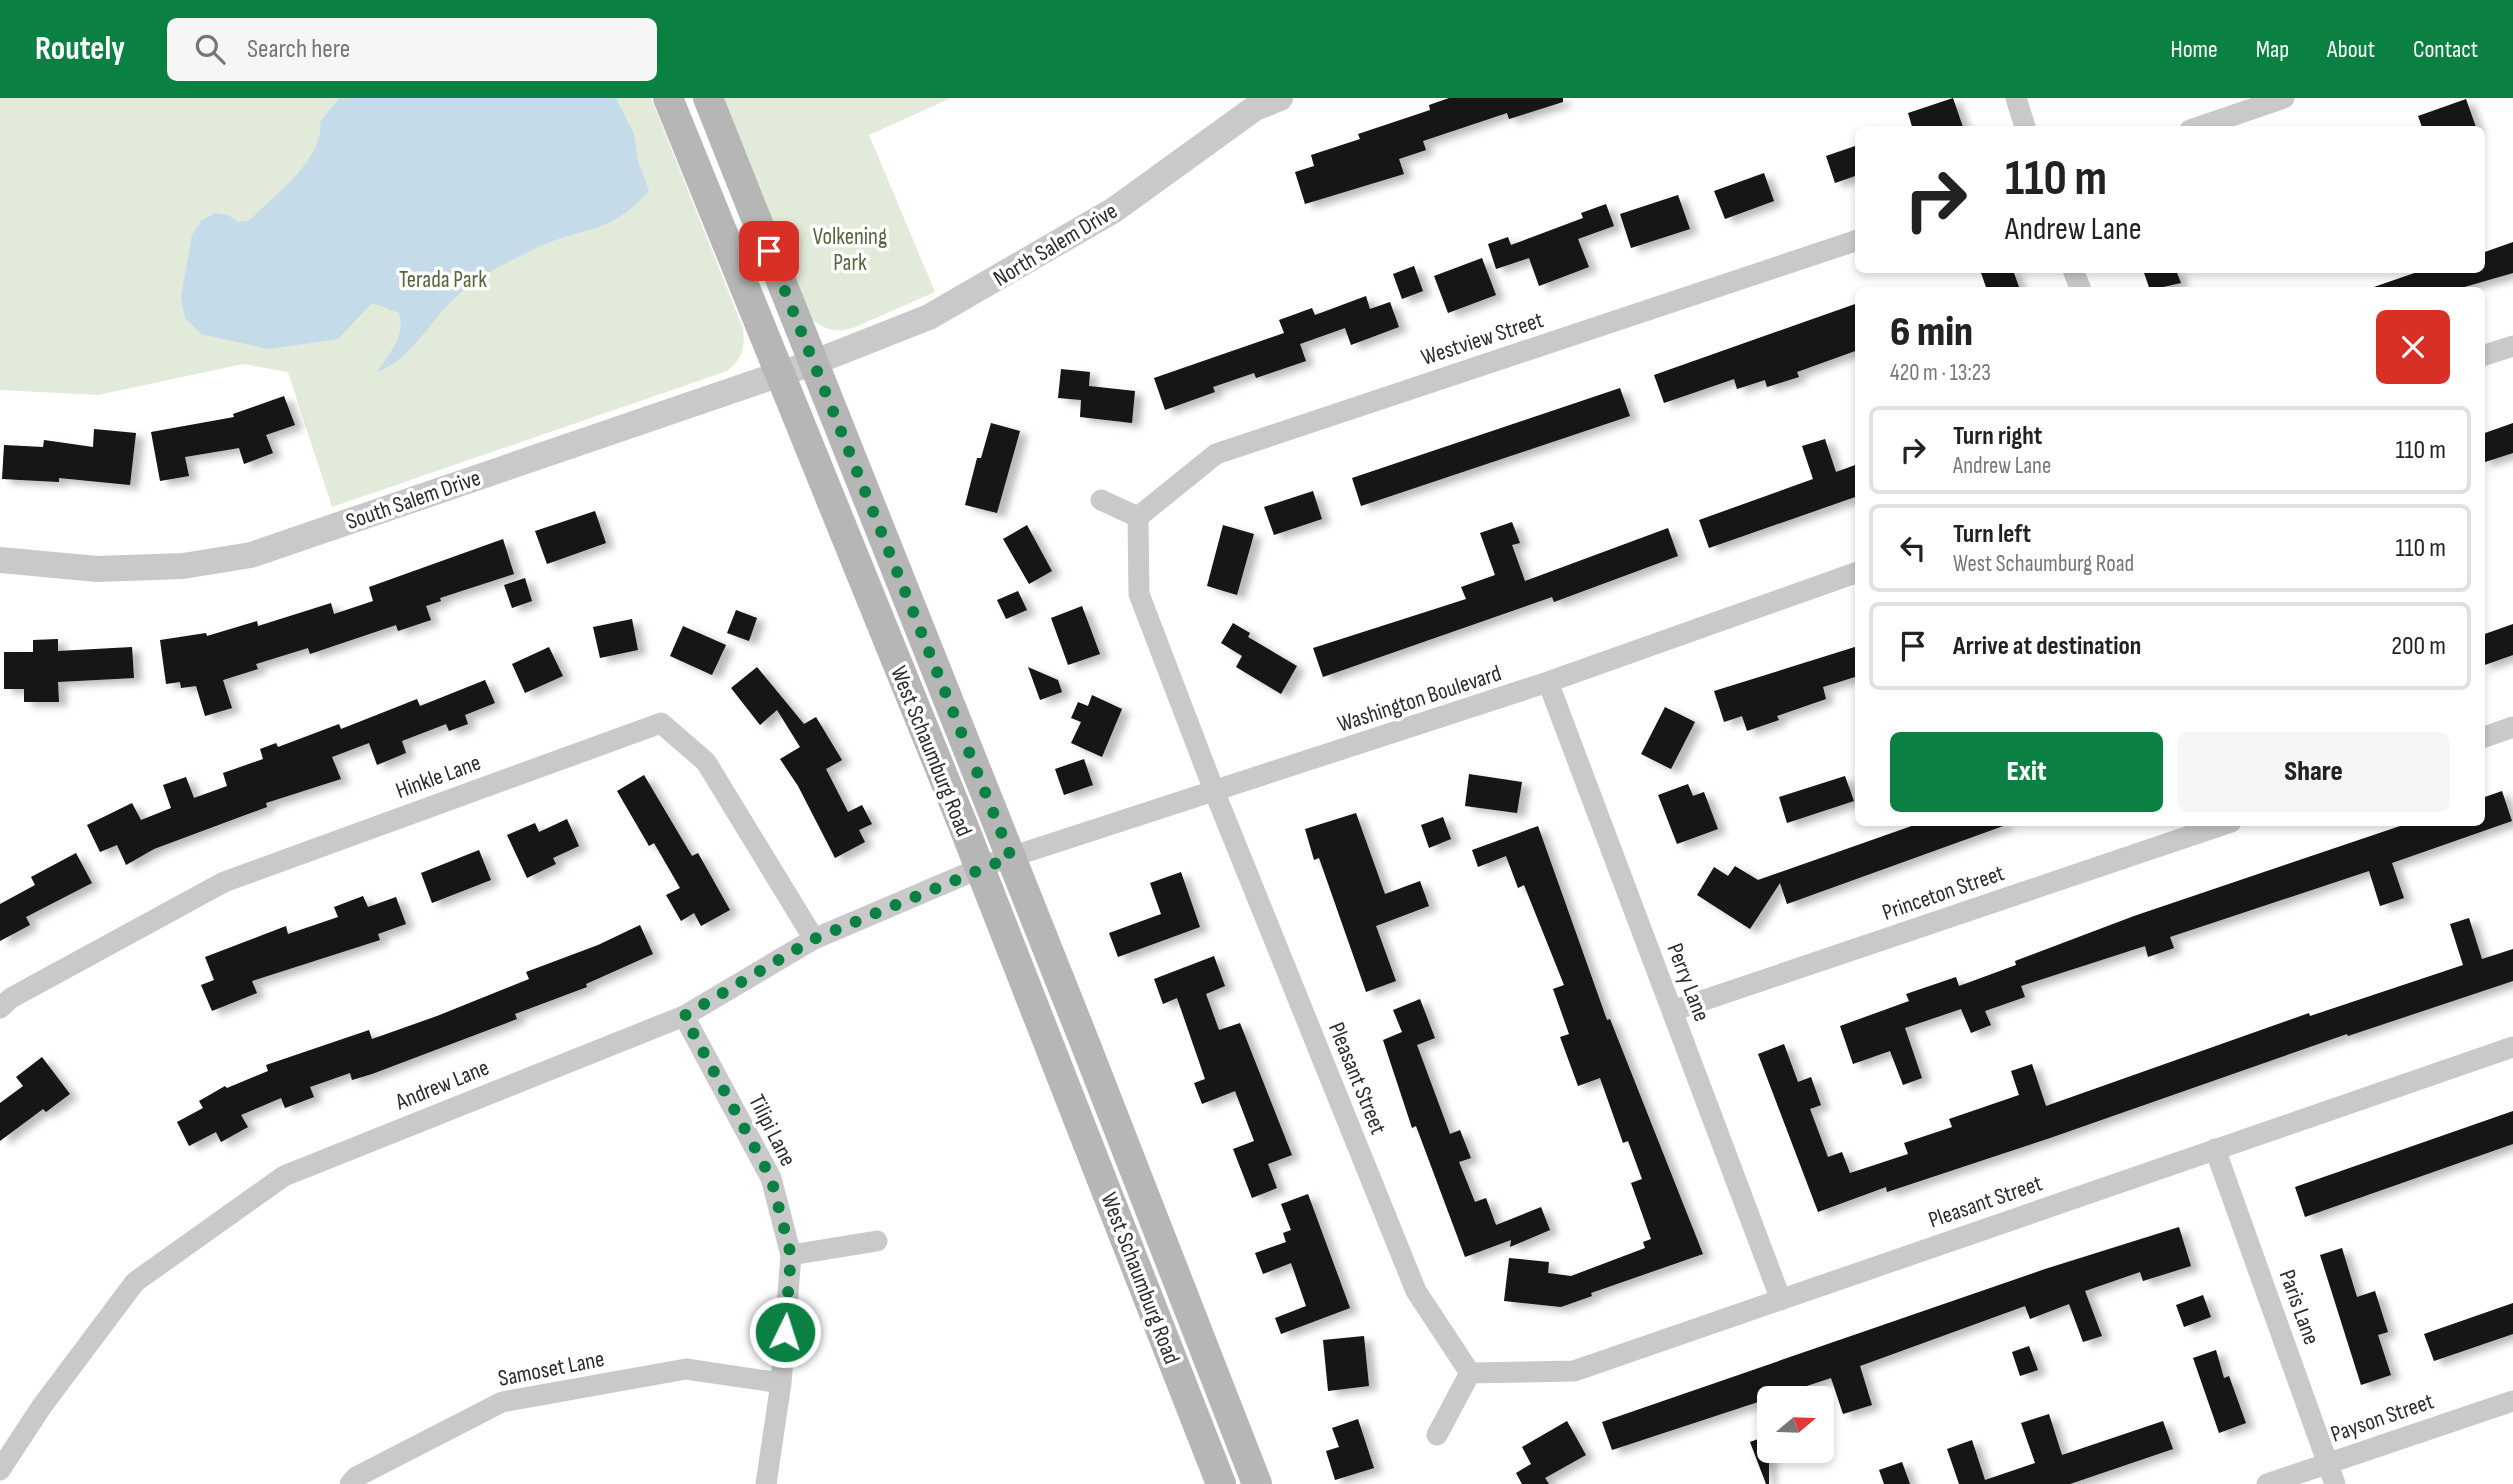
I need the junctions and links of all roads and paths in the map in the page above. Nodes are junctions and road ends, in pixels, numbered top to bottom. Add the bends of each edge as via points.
1 (668, 98) edge
2 (708, 98) edge
3 (1280, 98) edge
4 (2016, 98) edge
5 (2284, 98) edge
6 (2025, 126) edge
7 (2202, 126) edge
8 (1855, 241) edge
9 (2513, 346) edge
10 (2485, 355) edge
11 (815, 362) junction
12 (778, 373) junction
13 (1101, 500) dead end
14 (1138, 517) junction
15 (0, 560) edge
16 (1855, 573) edge
17 (1548, 682) junction
18 (2513, 727) edge
19 (2485, 737) edge
20 (1215, 793) junction
21 (2219, 826) edge
22 (994, 863) junction
23 (814, 939) junction
24 (0, 1008) edge
25 (1672, 1011) junction
26 (684, 1016) junction
27 (2513, 1047) edge
28 (2215, 1149) junction
29 (877, 1241) dead end
30 (791, 1255) junction
31 (1782, 1300) junction
32 (1470, 1373) junction
33 (782, 1383) junction
34 (2513, 1401) edge
35 (1437, 1435) dead end
36 (2329, 1463) junction
37 (0, 1470) edge
38 (350, 1484) edge
39 (766, 1484) edge
40 (1221, 1484) edge
41 (1256, 1484) edge
42 (2267, 1484) edge
43 (2335, 1484) edge

1 - 12 main road, West Schaumburg Road
2 - 11 main road, West Schaumburg Road
3 - 11 street, North Salem Drive via 1255,108 1114,210 929,317
4 - 6 street
5 - 7 street
8 - 14 street, Westview Street via 1216,454
9 - 10 street
11 - 12 street, South Salem Drive
11 - 22 main road, West Schaumburg Road
12 - 15 street, South Salem Drive via 251,555 183,566 97,569
12 - 22 main road, West Schaumburg Road
13 - 14 street
14 - 20 street via 1139,594
16 - 17 street, Washington Boulevard
17 - 20 street, Washington Boulevard
17 - 25 street, Perry Lane
18 - 19 street
20 - 22 street, Washington Boulevard
20 - 32 street, Pleasant Street via 1416,1291
21 - 25 street, Princeton Street
22 - 23 street, Andrew Lane
22 - 40 main road, West Schaumburg Road
22 - 41 main road, West Schaumburg Road
23 - 24 street, Hinkle Lane via 706,762 661,723 223,882
23 - 26 street, Andrew Lane
25 - 31 street, Perry Lane
26 - 30 street, Tilipi Lane via 771,1178
26 - 37 street, Andrew Lane via 284,1176 135,1282
27 - 28 street, Pleasant Street
28 - 31 street, Pleasant Street
28 - 36 street, Paris Lane
29 - 30 street
30 - 33 street, Tilipi Lane
31 - 32 street, Pleasant Street via 1574,1371
32 - 35 street
33 - 38 street, Samoset Lane via 686,1369 502,1402
33 - 39 street, Tilipi Lane
34 - 36 street, Payson Street
36 - 42 street, Payson Street
36 - 43 street, Paris Lane

